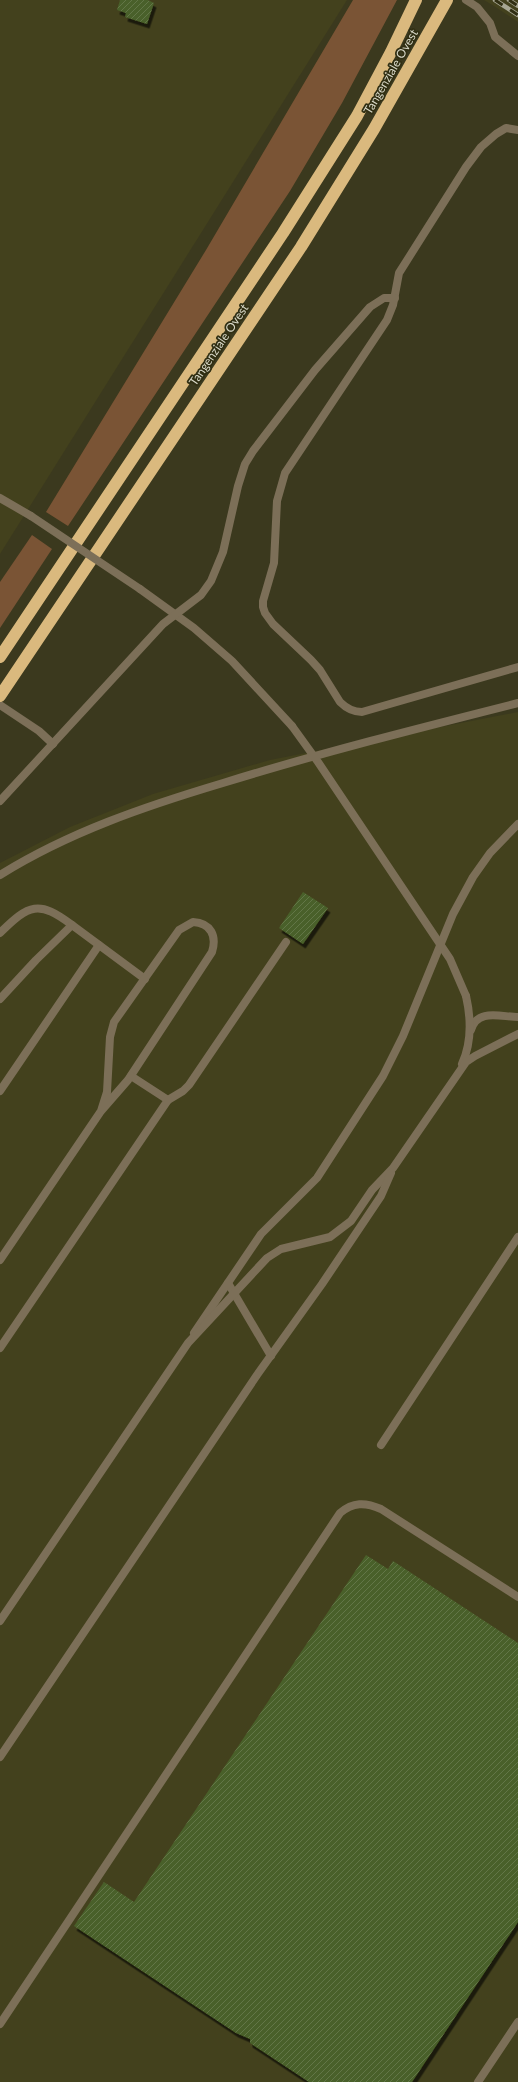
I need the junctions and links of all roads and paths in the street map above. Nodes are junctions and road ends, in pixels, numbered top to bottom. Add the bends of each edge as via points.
1 (416, 0) edge
2 (447, 0) edge
3 (466, 0) edge
4 (518, 56) edge
5 (518, 130) edge
6 (395, 298) junction
7 (0, 498) edge
8 (175, 615) junction
9 (0, 657) edge
10 (518, 667) edge
11 (0, 696) edge
12 (518, 703) edge
13 (0, 705) edge
14 (53, 744) junction
15 (0, 801) edge
16 (518, 824) edge
17 (0, 875) edge
18 (72, 925) junction
19 (0, 933) edge
20 (286, 942) dead end
21 (99, 945) junction
22 (145, 979) junction
23 (0, 999) edge
24 (518, 1017) edge
25 (518, 1034) edge
26 (469, 1035) junction
27 (459, 1072) junction
28 (131, 1076) junction
29 (0, 1091) edge
30 (168, 1100) junction
31 (101, 1111) junction
32 (393, 1168) junction
33 (518, 1237) edge
34 (0, 1260) edge
35 (228, 1283) junction
36 (234, 1293) junction
37 (188, 1343) junction
38 (0, 1348) edge
39 (271, 1356) junction
40 (381, 1445) dead end
41 (518, 1597) edge
42 (0, 1621) edge
43 (0, 1757) edge
44 (518, 2022) edge
45 (0, 2024) edge
46 (478, 2082) edge

1 - 9 highway, Tangenziale Ovest via 392,52 357,116
2 - 11 highway, Tangenziale Ovest via 374,129 301,247
3 - 4 street via 478,7 490,24 495,37
5 - 6 street via 501,130 476,154 399,273
6 - 8 street via 384,298 370,307 265,433 241,474 223,552 210,581 201,595
6 - 10 street via 386,320 285,473 277,501 274,563 263,601 265,613 311,660 340,702 356,712
7 - 8 street, bridge via 31,516
8 - 14 street via 163,624
8 - 26 street, bridge via 232,661 292,726 318,762 450,959 466,996
12 - 17 street via 293,761 159,802 82,832
13 - 14 street
14 - 15 street
16 - 35 street via 490,853 473,877 453,914 403,1036 383,1076 317,1178 261,1234
18 - 19 street via 51,911 37,908 24,914
18 - 21 street
18 - 23 street
20 - 30 street via 189,1085
21 - 22 street
21 - 29 street
22 - 28 street via 185,925 200,922 212,931 212,952
22 - 31 street via 111,1028 107,1092
24 - 26 street via 493,1014 482,1016 474,1023
25 - 27 street via 470,1059
26 - 27 street via 465,1058
27 - 32 street
28 - 30 street
28 - 31 street
30 - 38 street
31 - 34 street
32 - 36 street via 340,1230 330,1237 281,1249 268,1258
32 - 39 street via 381,1196
33 - 40 street
35 - 36 street
35 - 37 street
36 - 37 street
36 - 39 street
37 - 42 street
39 - 43 street
41 - 45 street via 381,1509 360,1503 340,1513
44 - 46 street

